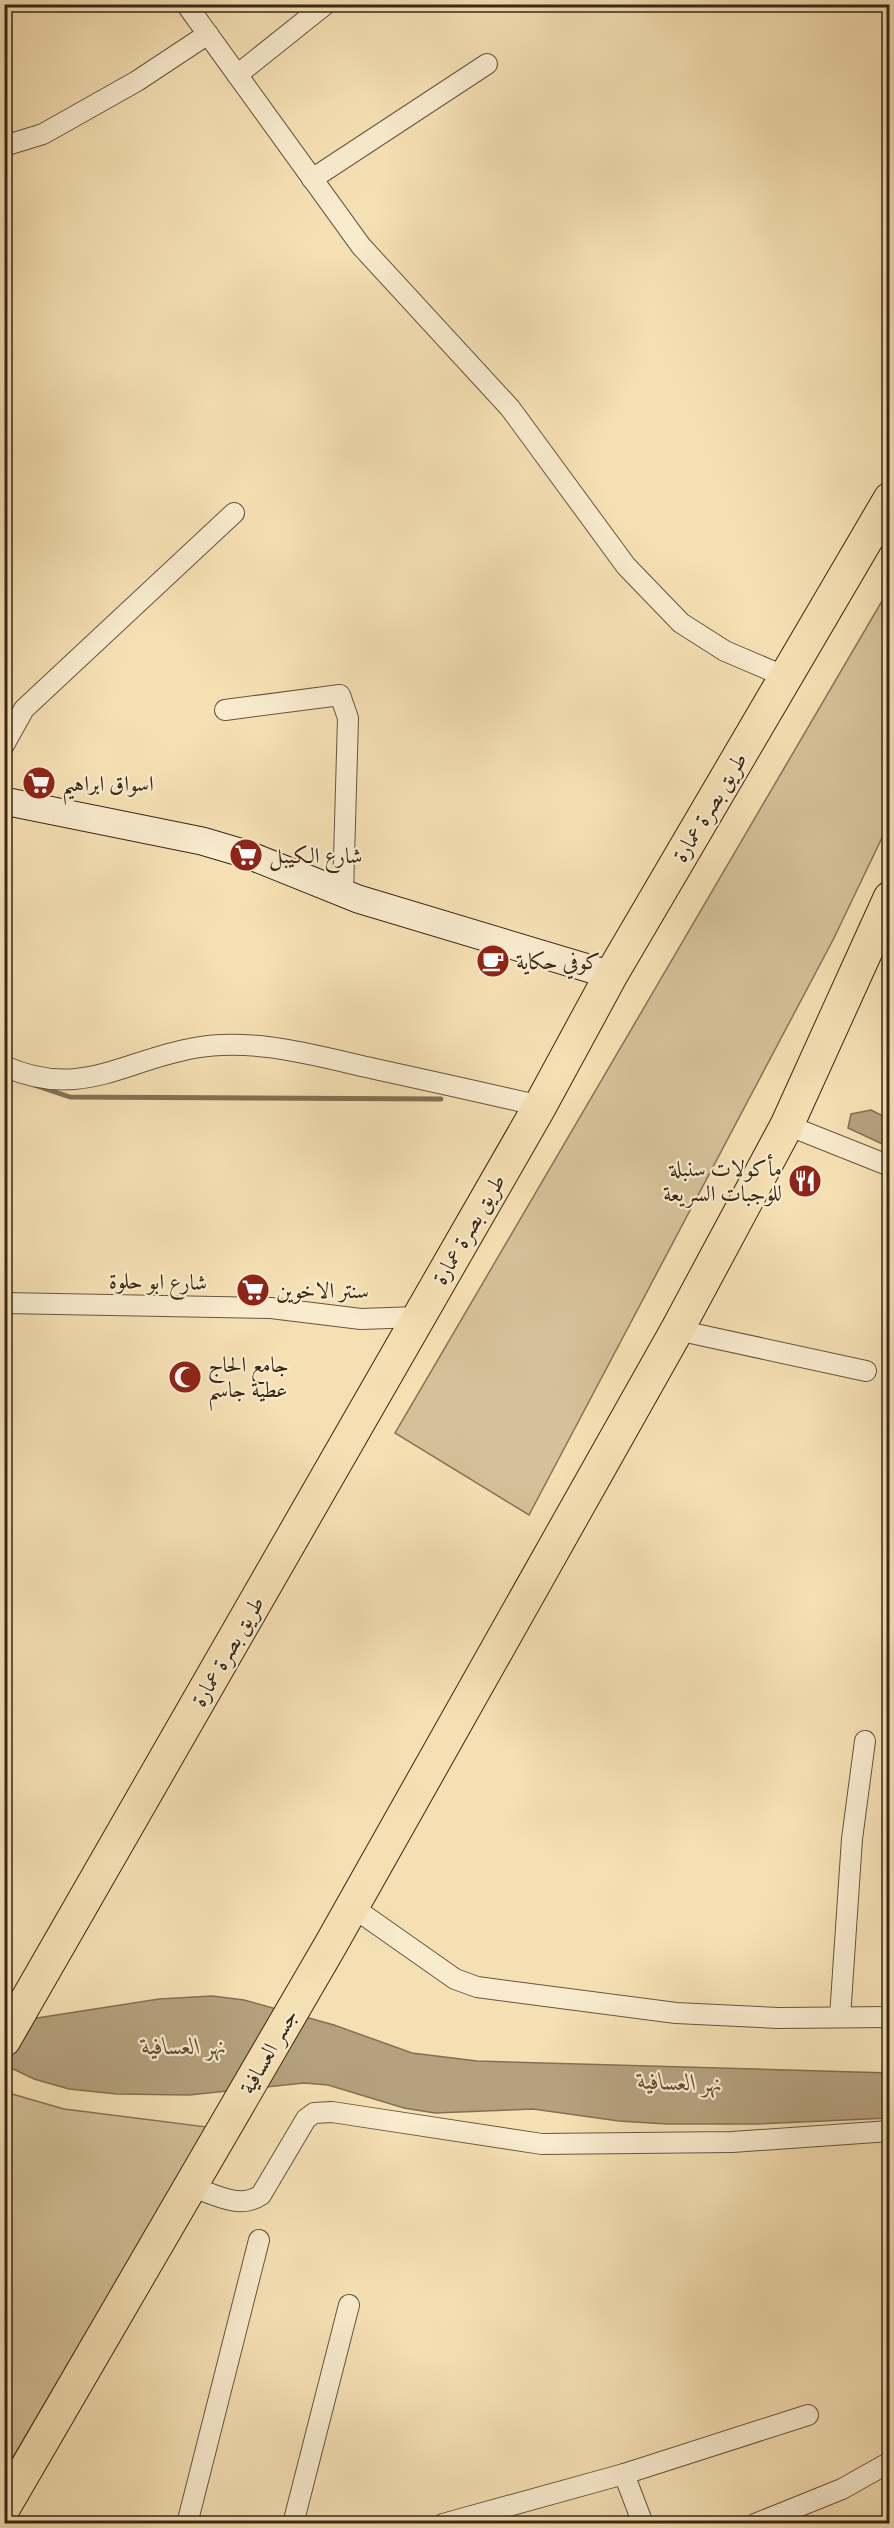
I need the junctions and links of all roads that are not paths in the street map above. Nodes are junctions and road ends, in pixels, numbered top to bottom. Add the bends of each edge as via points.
1 (186, 4) edge
2 (326, 4) edge
3 (208, 34) junction
4 (487, 64) dead end
5 (237, 75) junction
6 (4, 146) edge
7 (312, 179) junction
8 (890, 499) edge
9 (234, 513) dead end
10 (786, 677) junction
11 (225, 710) dead end
12 (4, 745) edge
13 (4, 801) edge
14 (343, 893) junction
15 (890, 898) edge
16 (611, 975) junction
17 (4, 1066) edge
18 (540, 1106) junction
19 (787, 1125) junction
20 (890, 1166) edge
21 (4, 1303) edge
22 (417, 1317) junction
23 (677, 1330) junction
24 (866, 1371) dead end
25 (865, 1741) dead end
26 (351, 1906) junction
27 (840, 2017) junction
28 (890, 2017) edge
29 (4, 2040) edge
30 (890, 2132) edge
31 (190, 2186) junction
32 (260, 2240) dead end
33 (349, 2305) dead end
34 (808, 2415) dead end
35 (890, 2462) edge
36 (624, 2474) junction
37 (4, 2507) edge
38 (187, 2523) edge
39 (293, 2523) edge
40 (443, 2523) edge
41 (643, 2523) edge
42 (754, 2523) edge

1 - 3 street
2 - 5 street
3 - 5 street
3 - 6 street via 137,81 42,134
4 - 7 street
5 - 7 street
7 - 10 street via 361,246 510,408 626,566 681,623 725,651
8 - 10 highway, طريق بصرة عمارة
9 - 12 street via 24,709
10 - 16 highway, طريق بصرة عمارة
11 - 14 street via 340,695 348,718
13 - 14 street via 202,841 246,854
14 - 16 street
15 - 19 highway
16 - 18 highway, طريق بصرة عمارة
17 - 18 street via 45,1080 84,1080 195,1048 250,1045
18 - 22 highway, طريق بصرة عمارة
19 - 20 street
19 - 23 highway
21 - 22 street, شارع ابو حلوة via 272,1308 361,1319
22 - 29 highway, طريق بصرة عمارة
23 - 24 street
23 - 26 highway
25 - 27 street via 852,1839
26 - 27 street via 455,1979 477,1987 676,2013
26 - 31 highway, جسر العسافية
27 - 28 street
30 - 31 street via 732,2142 542,2144 332,2112 314,2113 306,2119 261,2195 251,2202 240,2203
31 - 37 highway, جسر العسافية
32 - 38 street
33 - 39 street
34 - 36 street
35 - 42 street via 842,2489
36 - 40 street
36 - 41 street

